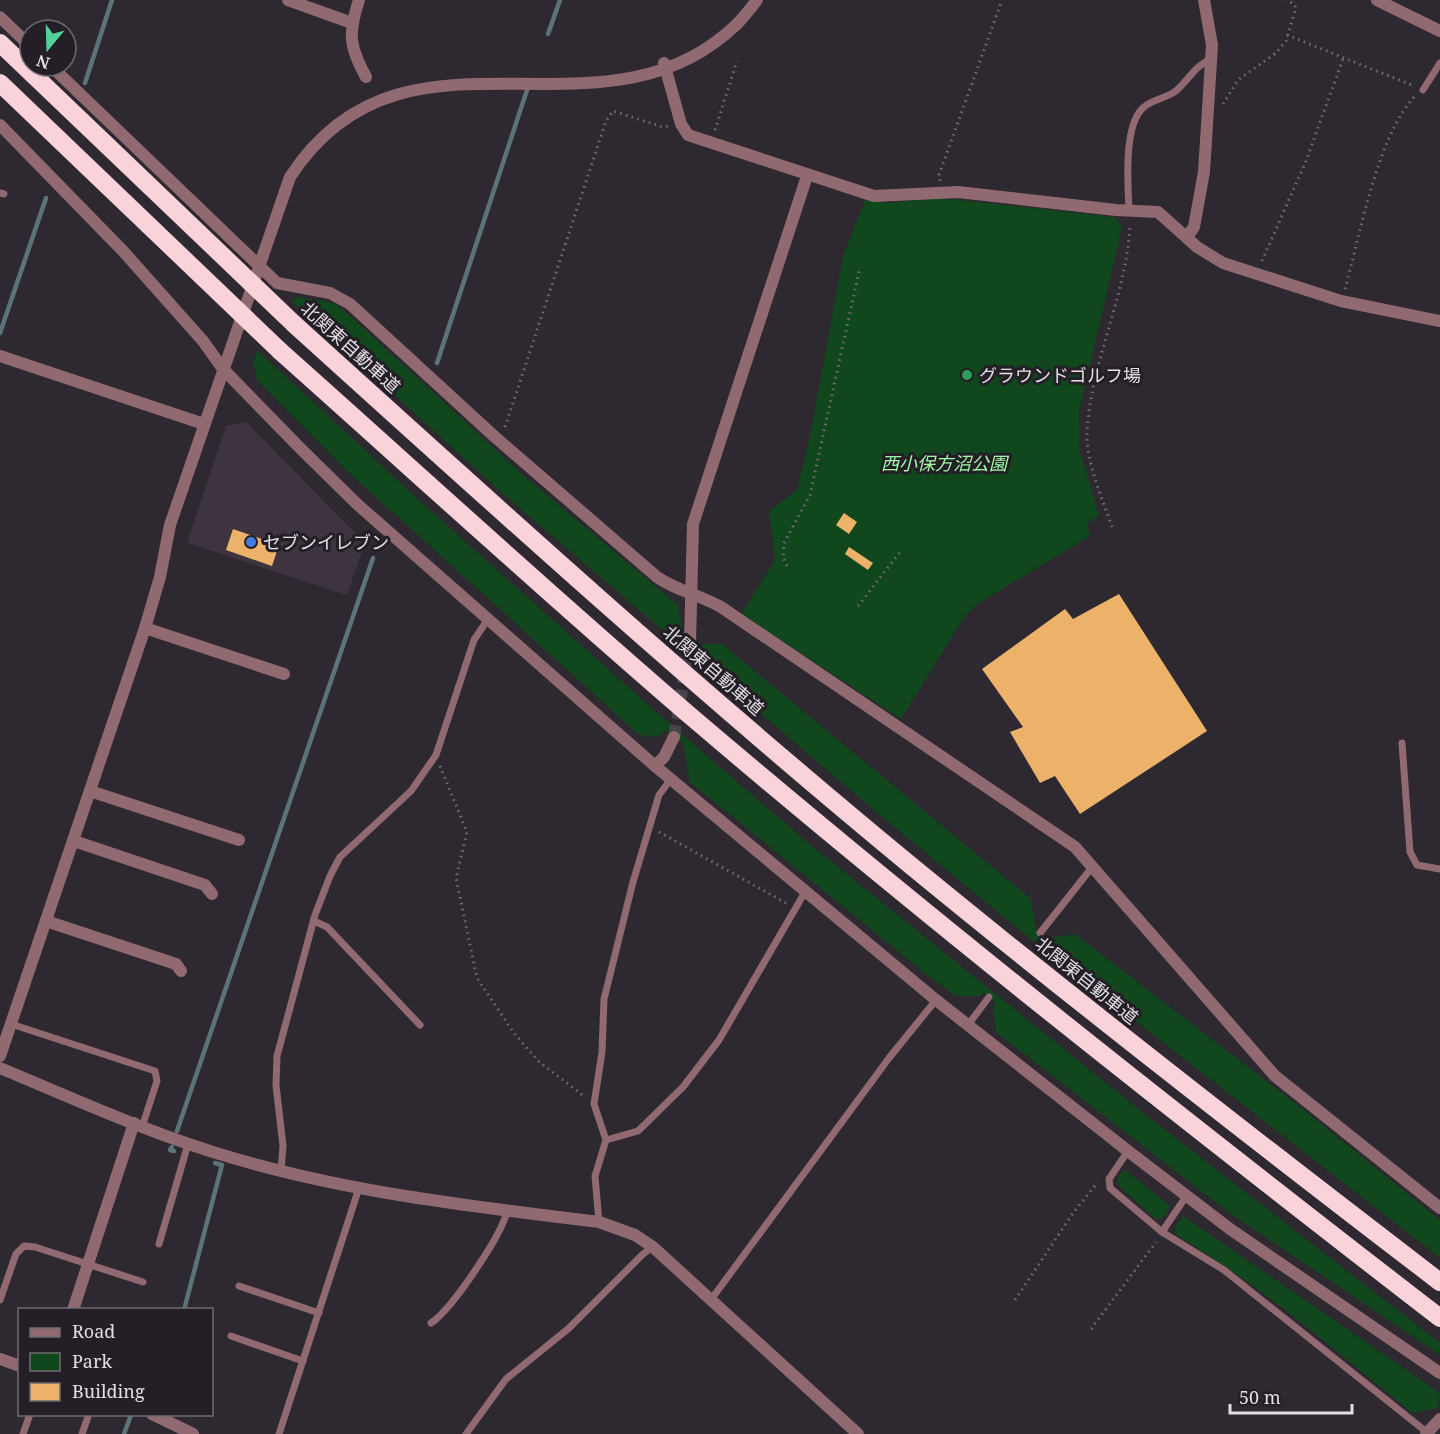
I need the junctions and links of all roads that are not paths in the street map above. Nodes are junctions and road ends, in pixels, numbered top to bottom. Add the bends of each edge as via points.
1 (288, 0) edge
2 (359, 0) edge
3 (757, 0) edge
4 (1204, 0) edge
5 (1377, 0) edge
6 (0, 18) edge
7 (352, 23) junction
8 (1440, 31) edge
9 (18, 35) edge
10 (0, 43) edge
11 (1211, 59) junction
12 (664, 63) junction
13 (1440, 63) edge
14 (604, 68) dead end
15 (63, 78) edge
16 (367, 78) dead end
17 (0, 83) edge
18 (1423, 90) road end
19 (0, 125) edge
20 (317, 127) dead end
21 (807, 176) junction
22 (1129, 210) junction
23 (1187, 237) junction
24 (259, 266) junction
25 (1440, 321) edge
26 (0, 356) edge
27 (223, 369) junction
28 (204, 424) junction
29 (690, 595) junction
30 (488, 619) junction
31 (145, 628) junction
32 (690, 643) tunnel mouth
33 (284, 674) dead end
34 (674, 737) tunnel mouth
35 (1402, 743) dead end
36 (655, 766) junction
37 (670, 779) junction
38 (90, 790) junction
39 (239, 840) dead end
40 (74, 841) junction
41 (1093, 866) junction
42 (1440, 869) edge
43 (805, 892) junction
44 (212, 894) dead end
45 (46, 921) junction
46 (314, 921) junction
47 (1040, 933) dead end
48 (181, 971) dead end
49 (989, 997) dead end
50 (936, 1000) junction
51 (11, 1024) junction
52 (968, 1024) junction
53 (420, 1025) dead end
54 (0, 1056) edge
55 (0, 1068) edge
56 (138, 1125) junction
57 (606, 1140) junction
58 (188, 1143) junction
59 (1128, 1150) junction
60 (281, 1172) junction
61 (359, 1188) junction
62 (1186, 1195) junction
63 (1440, 1208) edge
64 (507, 1211) junction
65 (599, 1222) junction
66 (1162, 1232) junction
67 (159, 1244) dead end
68 (653, 1247) junction
69 (88, 1265) junction
70 (142, 1282) dead end
71 (1440, 1282) edge
72 (239, 1286) dead end
73 (0, 1300) edge
74 (710, 1301) junction
75 (74, 1308) edge
76 (320, 1313) junction
77 (1440, 1318) edge
78 (431, 1323) dead end
79 (231, 1336) dead end
80 (0, 1359) edge
81 (303, 1361) junction
82 (18, 1365) edge
83 (1440, 1373) edge
84 (29, 1416) edge
85 (87, 1416) edge
86 (156, 1416) edge
87 (1440, 1419) edge
88 (23, 1434) edge
89 (82, 1434) edge
90 (193, 1434) edge
91 (279, 1434) edge
92 (466, 1434) edge
93 (858, 1434) edge
94 (1428, 1434) edge

1 - 7 street
2 - 7 street
3 - 12 street via 736,25 712,43
4 - 11 street
5 - 8 street
6 - 9 street
7 - 16 street via 350,42
10 - 71 highway, 北関東自動車道, bridge via 294,324 584,586 909,864 1230,1122
11 - 22 lane via 1199,65 1174,92 1140,112 1127,147
11 - 23 street via 1204,172 1194,227
12 - 14 street
12 - 21 street via 681,124 688,135
13 - 18 lane
15 - 24 street
17 - 77 highway, bridge via 280,351 576,616 864,862 1139,1085
19 - 27 street via 123,251
20 - 24 street via 290,177
21 - 22 street via 873,196 941,192
21 - 29 street via 693,524
22 - 23 street via 1158,212
23 - 25 street via 1216,260 1341,301
24 - 27 street
24 - 29 street via 277,283 330,293 350,304 495,437 657,577
26 - 28 street
27 - 28 street
27 - 30 street via 357,504
28 - 31 street via 170,525
29 - 32 street
29 - 41 street via 721,607 875,709 1062,837
30 - 36 street
30 - 46 lane via 474,640 436,755 411,791 340,857
31 - 33 street
31 - 38 street
34 - 36 street
35 - 42 lane via 1410,852 1417,865
36 - 37 street
37 - 43 street
37 - 57 lane via 659,795 649,826 607,979 594,1104
38 - 39 street
38 - 40 street
40 - 44 street via 205,885
40 - 45 street
41 - 47 lane
41 - 63 street via 1275,1076
43 - 50 street
43 - 57 lane via 719,1040 683,1087 638,1131
45 - 48 street via 176,964
45 - 51 street
46 - 53 lane via 327,927
46 - 60 lane via 278,1056 276,1085 284,1146
49 - 52 lane
50 - 52 street
50 - 74 lane
51 - 54 street
51 - 56 lane via 155,1071 157,1082
52 - 59 street
55 - 56 street
56 - 58 street
56 - 69 street
57 - 65 lane via 595,1176
58 - 60 street
58 - 67 lane
59 - 62 street
59 - 66 lane via 1108,1179 1110,1188
60 - 61 street
61 - 64 street
61 - 76 lane
62 - 66 lane
62 - 83 street
64 - 65 street
64 - 78 lane via 503,1228 446,1310
65 - 68 street
66 - 94 lane via 1224,1270
68 - 74 street
68 - 92 lane via 568,1329 506,1379
69 - 70 lane
69 - 73 lane via 24,1246 16,1254
69 - 75 street
72 - 76 lane
74 - 93 street
76 - 81 lane
79 - 81 lane
80 - 82 street
81 - 91 lane
84 - 88 lane
85 - 89 lane
86 - 90 street
87 - 94 street

